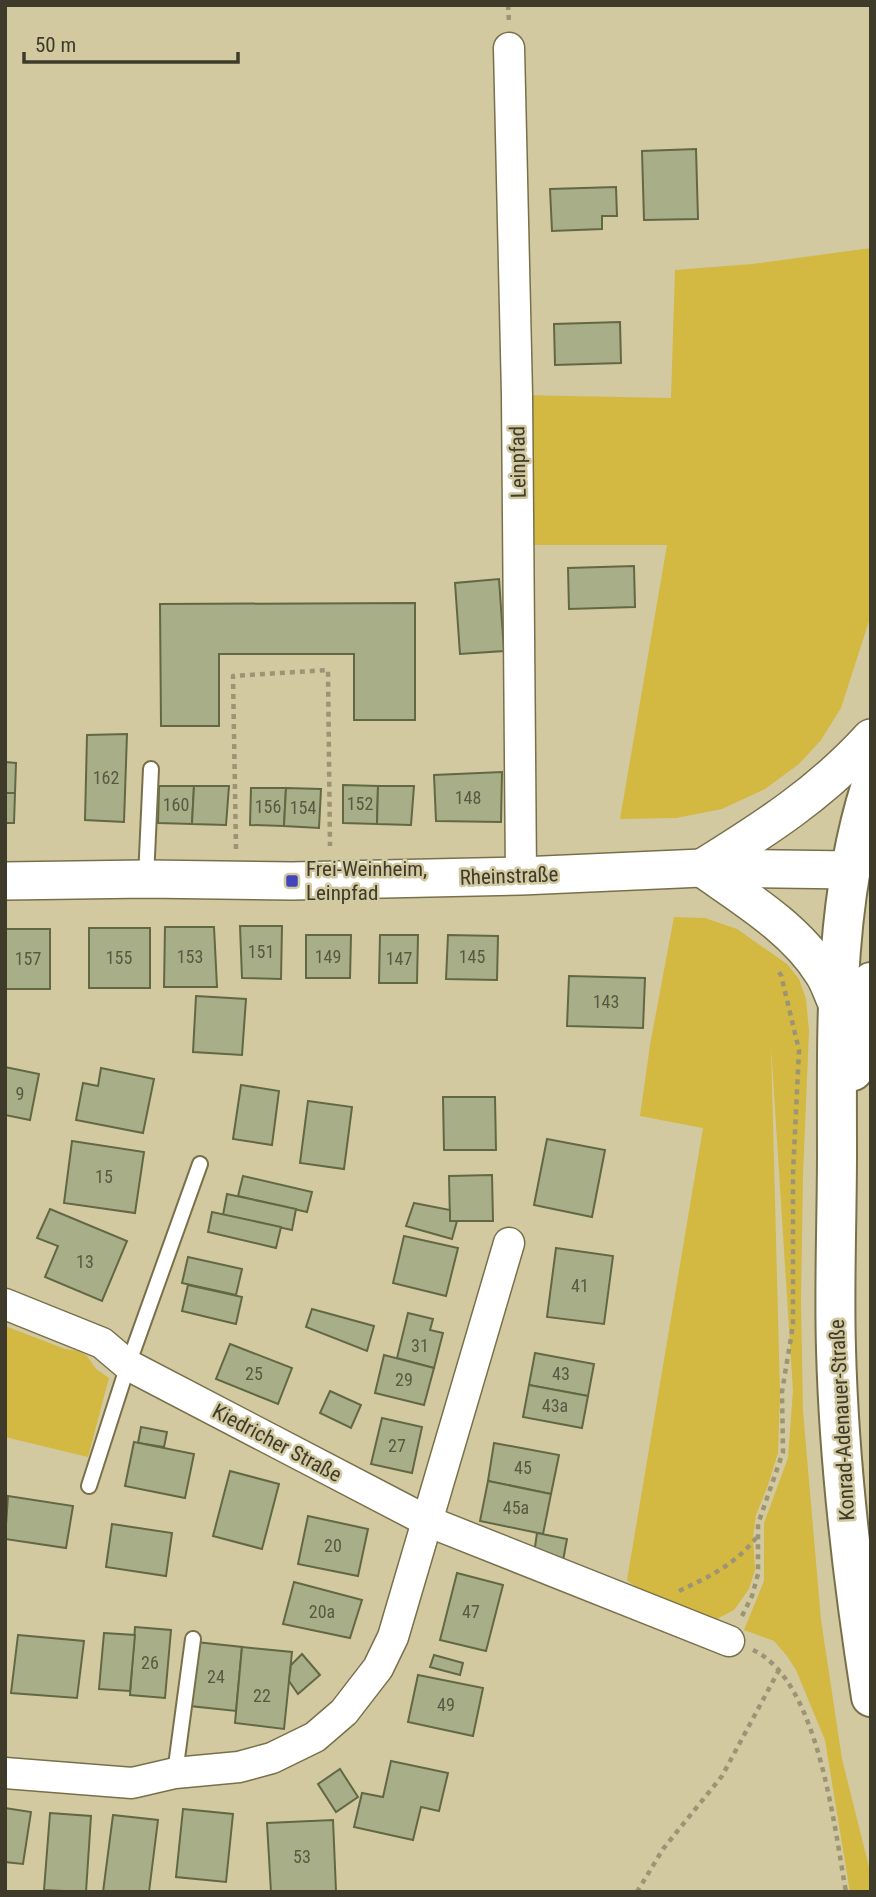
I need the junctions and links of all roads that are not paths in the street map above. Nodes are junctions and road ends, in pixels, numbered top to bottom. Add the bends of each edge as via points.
1 (509, 48) dead end
2 (871, 738) edge
3 (151, 769) dead end
4 (871, 785) edge
5 (702, 868) junction
6 (861, 870) edge
7 (521, 876) junction
8 (146, 879) junction
9 (5, 881) edge
10 (871, 982) edge
11 (837, 1003) junction
12 (837, 1142) junction
13 (200, 1164) dead end
14 (509, 1243) dead end
15 (5, 1304) edge
16 (128, 1365) junction
17 (89, 1486) dead end
18 (427, 1521) junction
19 (193, 1639) dead end
20 (729, 1641) road end
21 (871, 1697) edge
22 (5, 1773) edge
23 (175, 1773) junction

1 - 7 street, Leinpfad
2 - 5 street via 813,794
3 - 8 lane
4 - 6 main road, Konrad-Adenauer-Straße via 855,844
5 - 6 street, Rheinstraße
5 - 7 street, Rheinstraße
5 - 11 street via 763,911 801,946 823,973
6 - 11 main road, Konrad-Adenauer-Straße via 839,954
7 - 8 street, Rheinstraße
8 - 9 street, Rheinstraße
10 - 12 main road, Konrad-Adenauer-Straße
11 - 12 main road, Konrad-Adenauer-Straße
12 - 21 main road, Konrad-Adenauer-Straße via 836,1349 841,1440 851,1562
13 - 16 lane
14 - 18 street
15 - 16 street, Kiedricher Straße via 102,1343
16 - 17 lane
16 - 18 street, Kiedricher Straße
18 - 20 street, Kiedricher Straße
18 - 23 street via 393,1637 378,1668 344,1712 315,1737 272,1758 239,1767
19 - 23 lane
22 - 23 street via 132,1783

